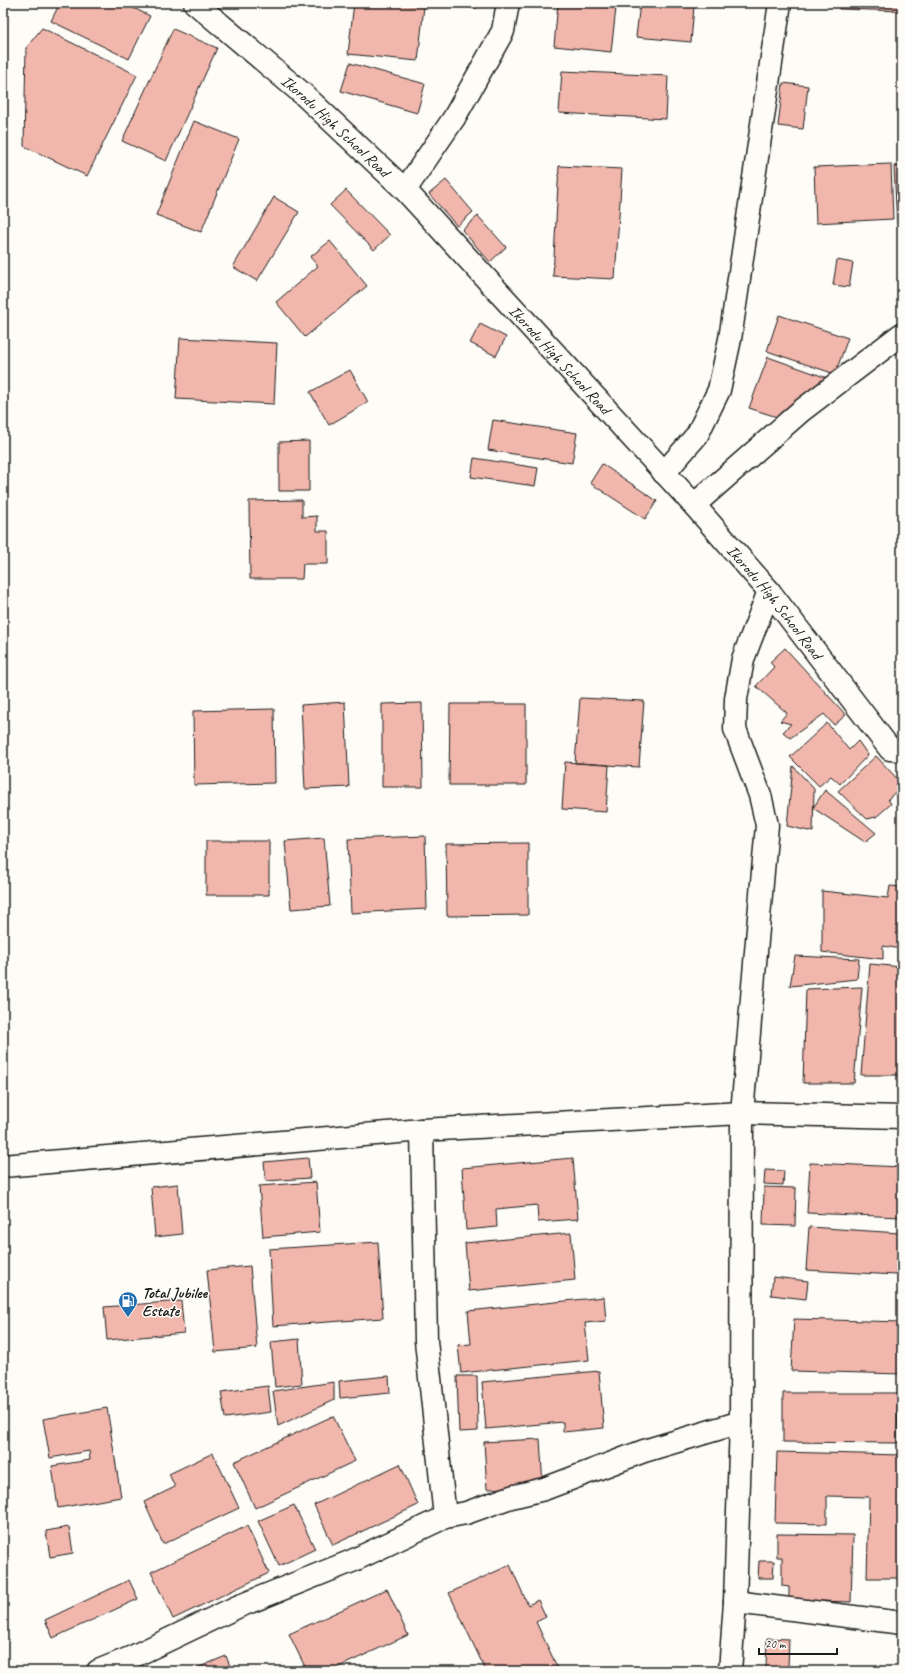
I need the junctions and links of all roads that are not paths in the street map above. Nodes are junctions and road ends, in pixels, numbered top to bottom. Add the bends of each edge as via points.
1 (195, 3) edge
2 (508, 3) edge
3 (780, 3) edge
4 (406, 190) junction
5 (902, 334) edge
6 (664, 472) junction
7 (694, 505) junction
8 (769, 591) junction
9 (896, 749) edge
10 (742, 1113) junction
11 (902, 1117) edge
12 (422, 1130) junction
13 (3, 1166) edge
14 (741, 1422) junction
15 (445, 1517) junction
16 (735, 1602) junction
17 (902, 1623) edge
18 (98, 1671) edge
19 (730, 1671) edge

1 - 4 street, Ikorodu High School Road via 303,94
2 - 4 street via 503,31 454,118
3 - 6 street via 730,338 719,390 697,435
4 - 6 street, Ikorodu High School Road
5 - 7 street via 801,411
6 - 7 street, Ikorodu High School Road
7 - 8 street, Ikorodu High School Road
8 - 9 street, Ikorodu High School Road
8 - 10 street via 743,659 736,699 735,729 760,795 767,825
10 - 11 street
10 - 12 street
10 - 14 street
12 - 13 street
12 - 15 street via 426,1341
14 - 15 street via 644,1451 544,1489
14 - 16 street
15 - 18 street via 352,1561 237,1607
16 - 17 street
16 - 19 street

